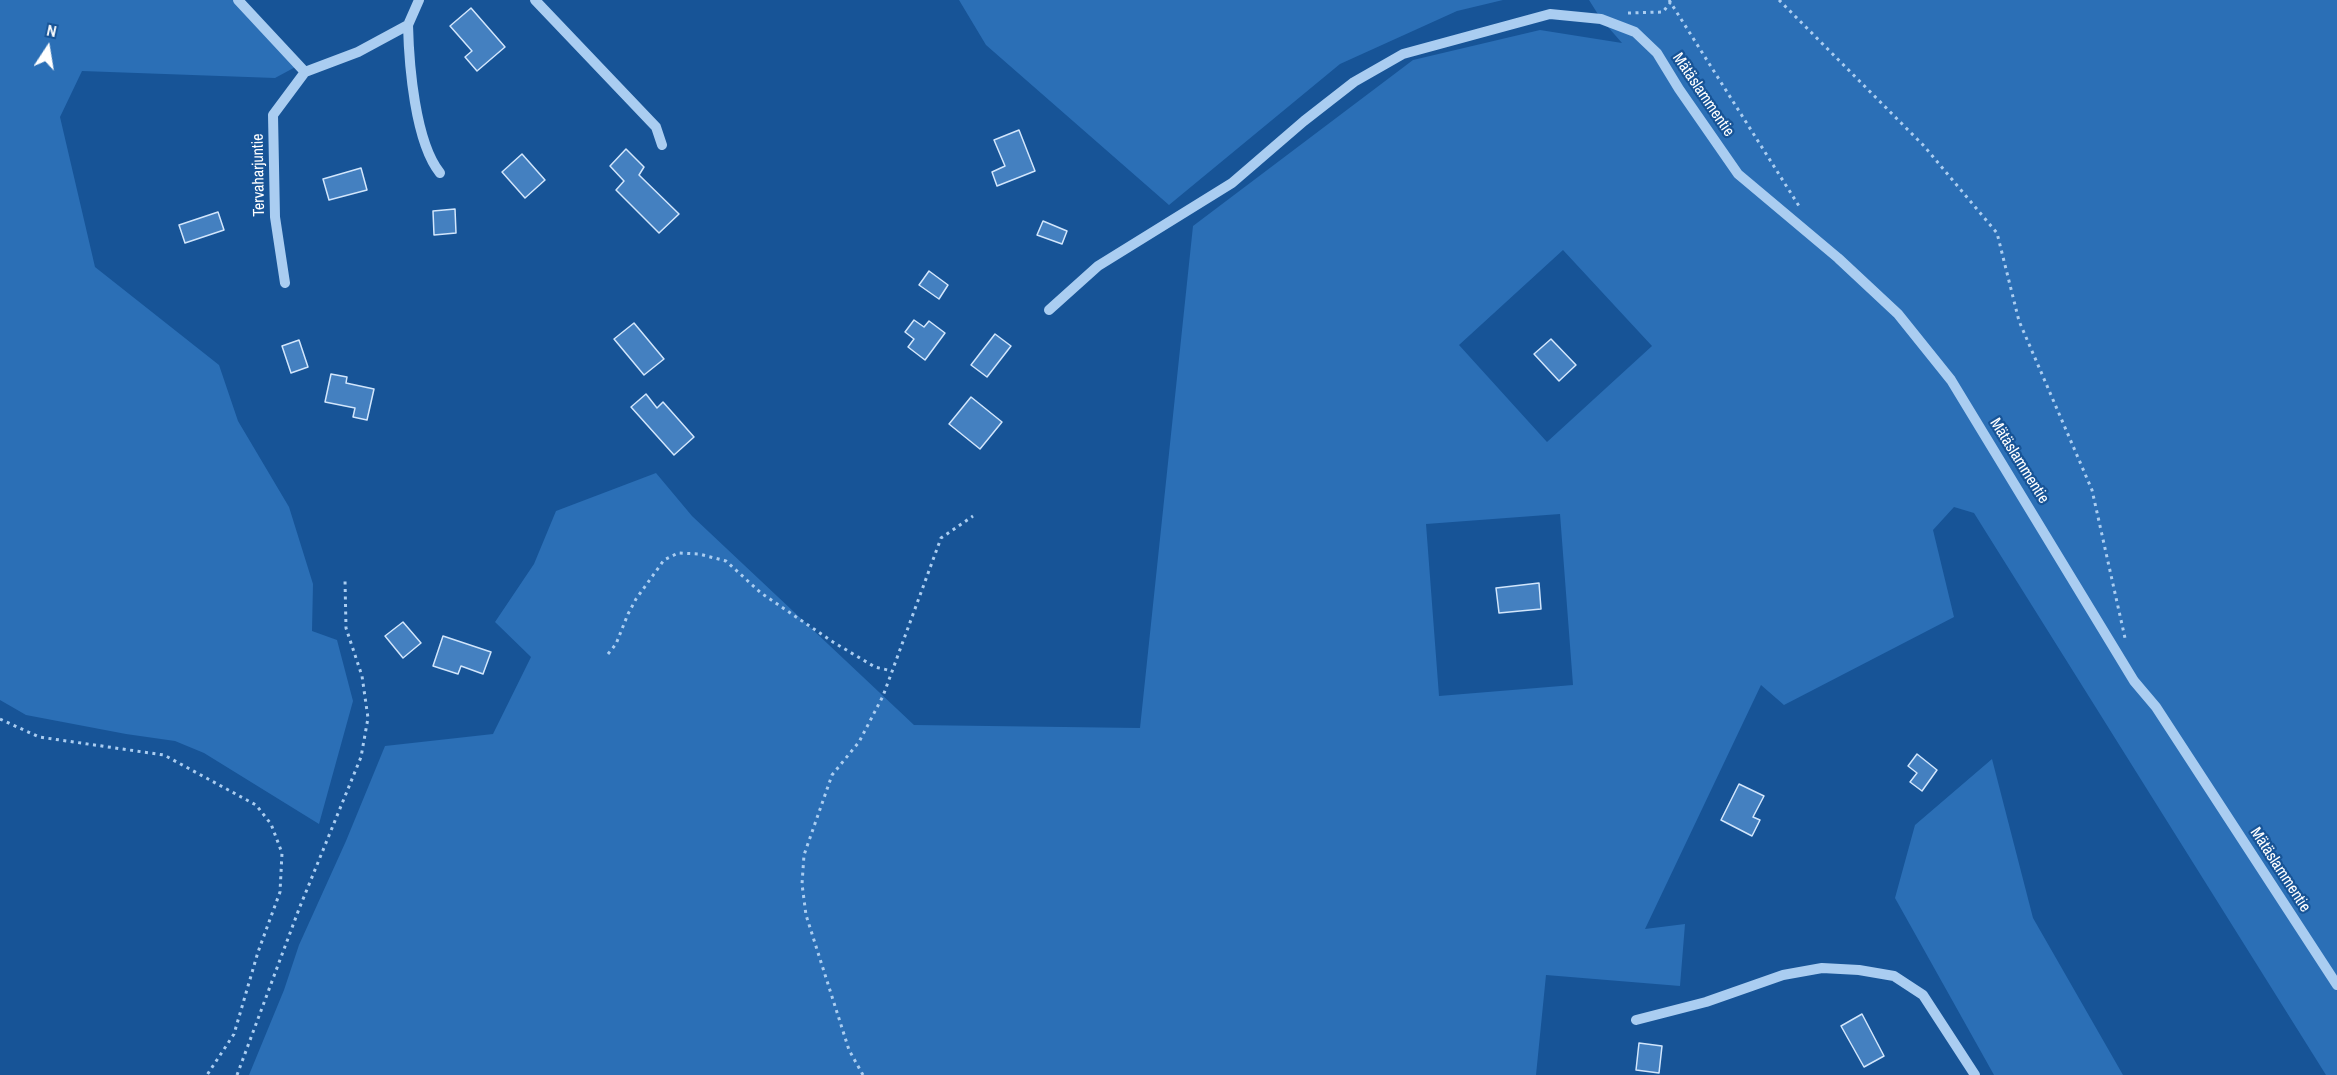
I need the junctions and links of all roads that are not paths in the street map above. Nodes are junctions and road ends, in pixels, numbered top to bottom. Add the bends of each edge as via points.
1 (238, 0) edge
2 (419, 0) edge
3 (535, 0) edge
4 (408, 24) junction
5 (304, 72) junction
6 (662, 145) dead end
7 (440, 173) dead end
8 (285, 283) dead end
9 (1049, 310) dead end
10 (2337, 985) edge
11 (1636, 1020) dead end
12 (1975, 1075) edge

1 - 5 street
2 - 4 street
3 - 6 street via 656,127
4 - 5 street via 358,52
4 - 7 street via 409,63 419,117 430,161
5 - 8 street, Tervaharjuntie via 273,115 275,217
9 - 10 street, Mätäslammentie via 1098,266 1232,183 1354,82 1403,54 1550,14 1601,19 1635,32 1657,53 1738,174 1838,258 1898,315 1951,380 2134,681 2156,707
11 - 12 street via 1706,1002 1783,975 1822,968 1859,970 1894,976 1923,995

